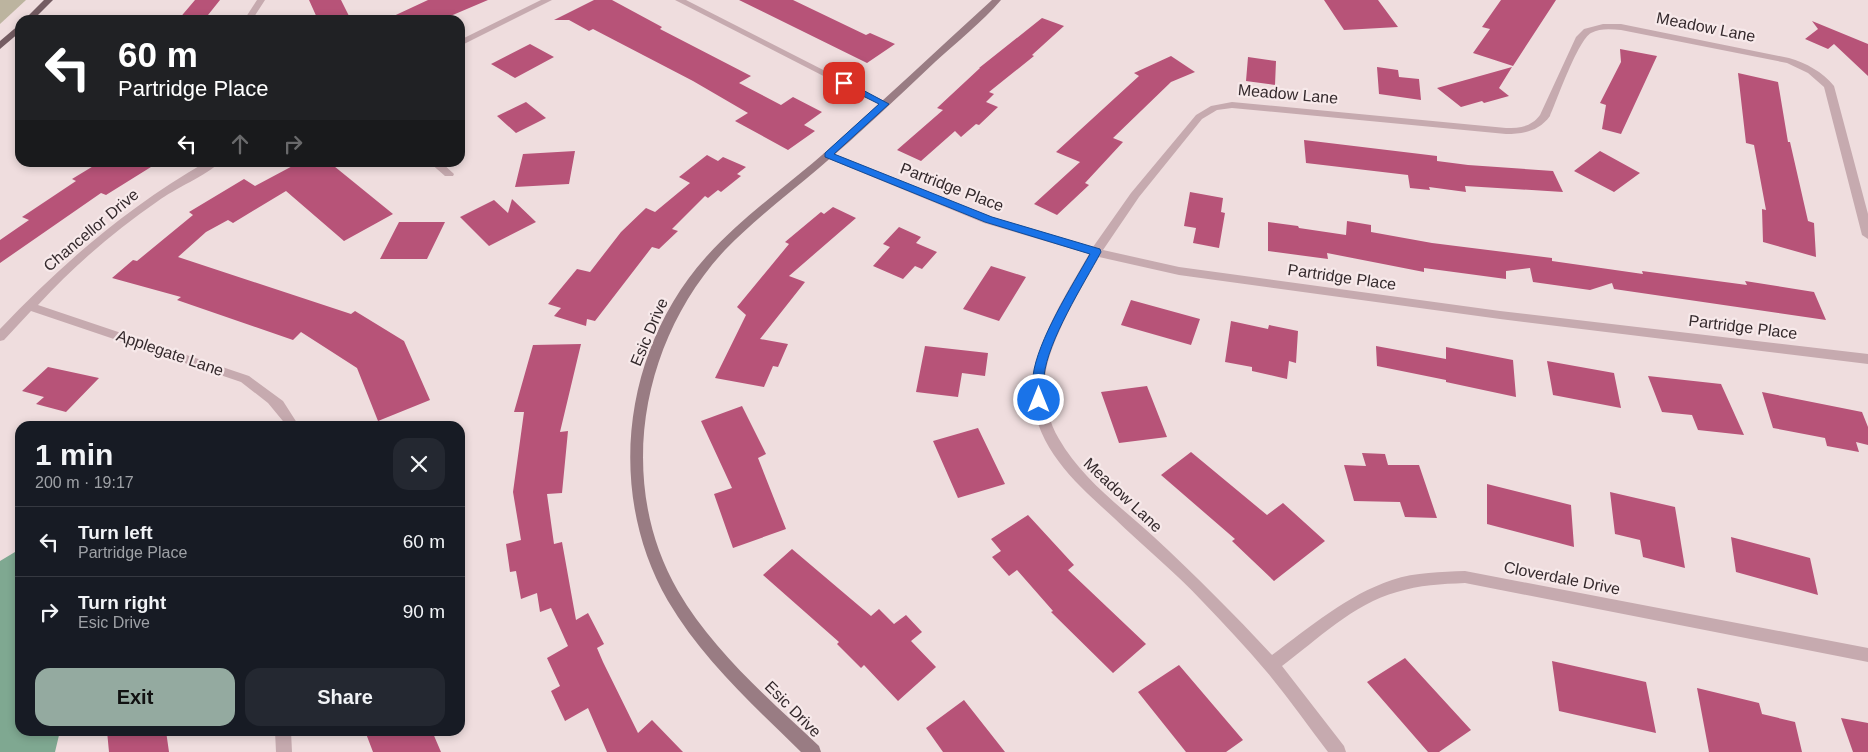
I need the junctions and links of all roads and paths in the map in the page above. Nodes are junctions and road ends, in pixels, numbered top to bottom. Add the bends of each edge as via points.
1 (49, 0) edge
2 (261, 0) edge
3 (548, 0) edge
4 (679, 0) edge
5 (997, 0) edge
6 (33, 15) edge
7 (251, 15) edge
8 (15, 32) edge
9 (465, 41) edge
10 (0, 46) edge
11 (885, 104) junction
12 (828, 155) junction
13 (206, 167) edge
14 (440, 167) edge
15 (449, 174) dead end
16 (1868, 234) edge
17 (1096, 252) junction
18 (29, 306) junction
19 (0, 337) edge
20 (1868, 359) edge
21 (290, 421) edge
22 (1868, 655) edge
23 (1270, 665) junction
24 (283, 736) edge
25 (284, 752) edge
26 (813, 752) edge
27 (1338, 752) edge

1 - 6 main road
2 - 7 street
3 - 9 street
4 - 11 street
5 - 11 street, Esic Drive
8 - 10 main road
11 - 12 street, Esic Drive
12 - 17 street, Partridge Place via 988,220
12 - 26 street, Esic Drive via 735,234 685,293 651,364 638,417 634,454 637,494 646,533 661,574 684,613 706,642
13 - 18 street, Chancellor Drive via 158,195 123,222
14 - 15 street
16 - 17 street, Meadow Lane via 1829,86 1821,77 1774,57 1606,26 1584,32 1578,39 1545,116 1540,124 1528,129 1506,131 1232,105 1207,110 1135,195
17 - 20 street, Partridge Place via 1179,271 1500,315
17 - 23 street, Meadow Lane via 1066,305 1044,354 1039,376 1039,400 1045,424 1073,471 1206,595
18 - 19 street, Chancellor Drive
18 - 21 street, Applegate Lane via 245,379 268,394
22 - 23 street, Cloverdale Drive via 1465,577 1434,578 1394,586 1361,600
23 - 27 street, Meadow Lane
24 - 25 street

